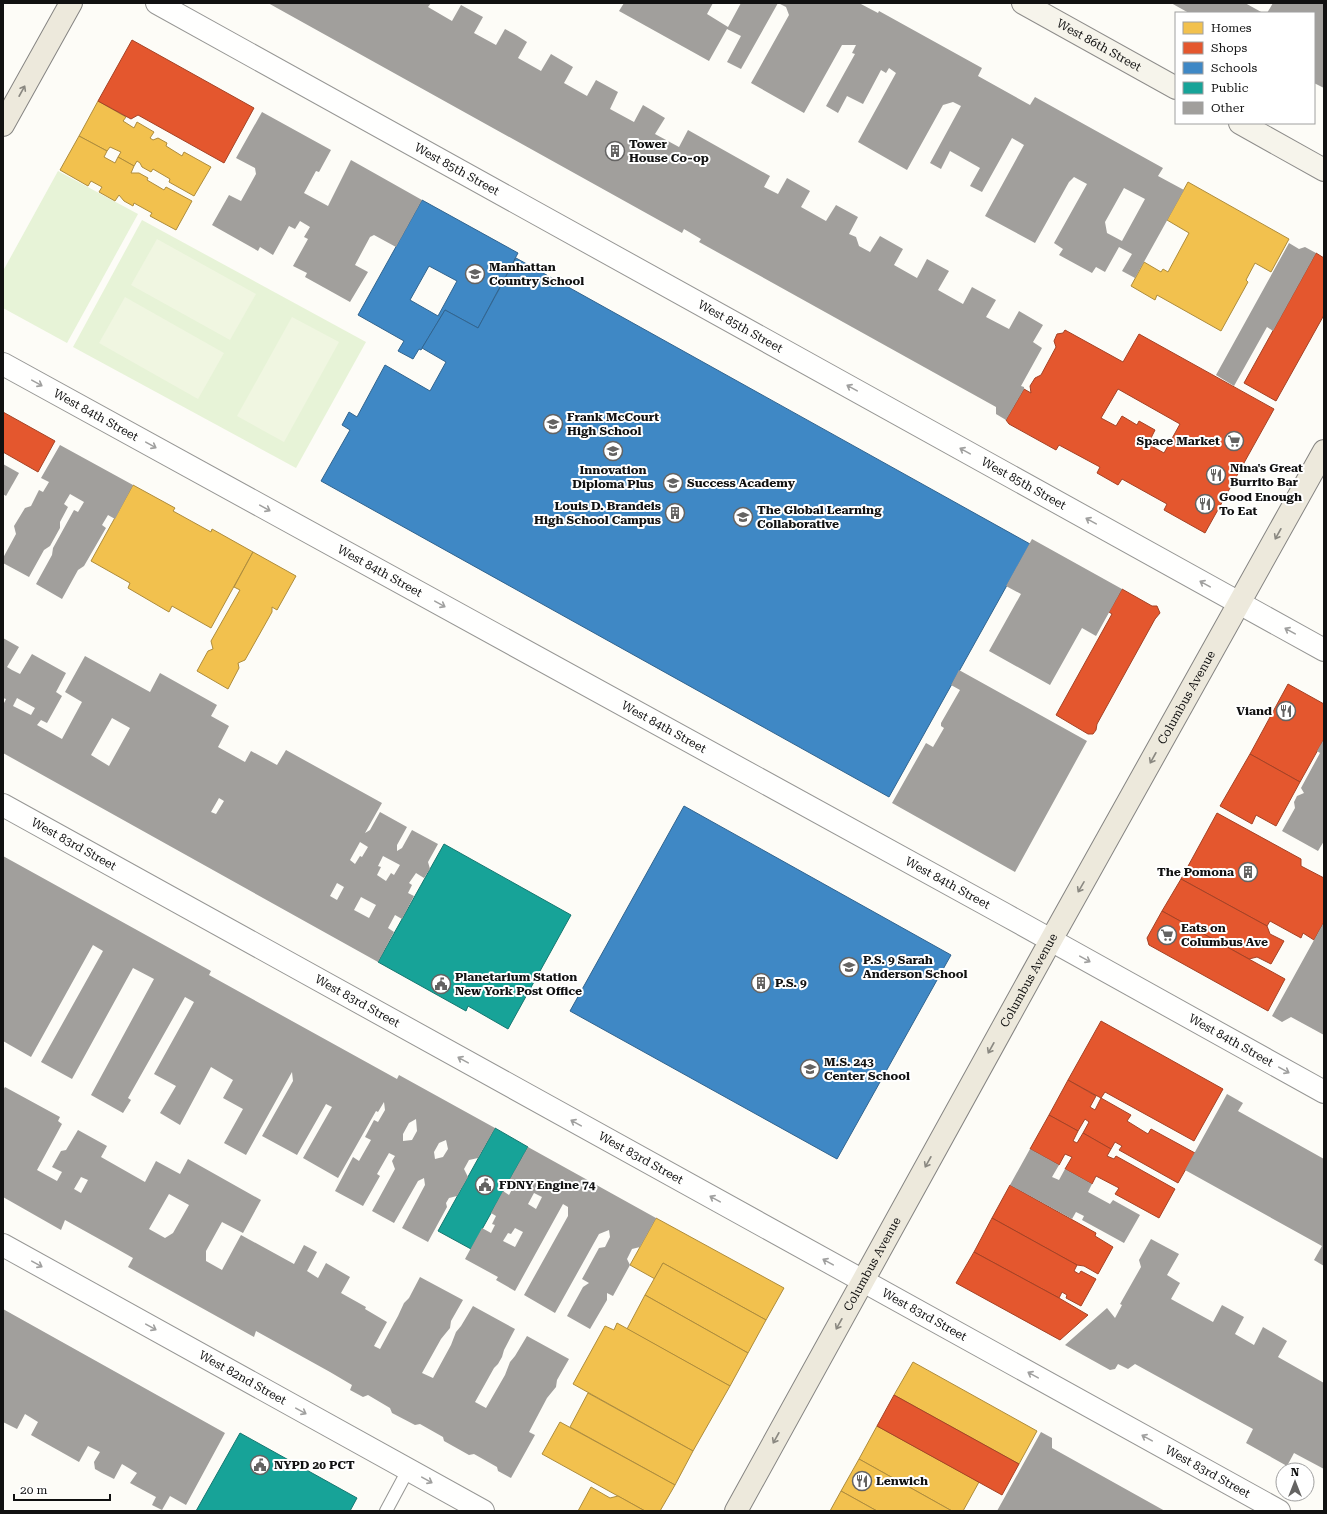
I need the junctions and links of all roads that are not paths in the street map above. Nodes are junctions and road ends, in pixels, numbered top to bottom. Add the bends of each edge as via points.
1 (71, 3) edge
2 (156, 3) edge
3 (1023, 3) edge
4 (1175, 87) edge
5 (1242, 124) edge
6 (3, 125) edge
7 (1324, 170) edge
8 (3, 364) edge
9 (1324, 451) edge
10 (1239, 603) junction
11 (1324, 650) edge
12 (3, 806) edge
13 (1051, 940) junction
14 (1324, 1092) edge
15 (3, 1245) edge
16 (862, 1281) junction
17 (408, 1470) junction
18 (386, 1511) edge
19 (483, 1511) edge
20 (736, 1511) edge
21 (1279, 1511) edge

6 -> 1 main road
10 -> 2 street, West 85th Street
3 - 4 main road, West 86th Street
5 - 7 main road
8 -> 13 street, West 84th Street
9 -> 10 main road, Columbus Avenue
11 -> 10 street, West 85th Street
10 -> 13 main road, Columbus Avenue
16 -> 12 street, West 83rd Street
13 -> 14 street, West 84th Street
13 -> 16 main road, Columbus Avenue
15 -> 17 street, West 82nd Street
16 -> 20 main road, Columbus Avenue
21 -> 16 street, West 83rd Street
17 - 18 lane
17 -> 19 street, West 82nd Street

